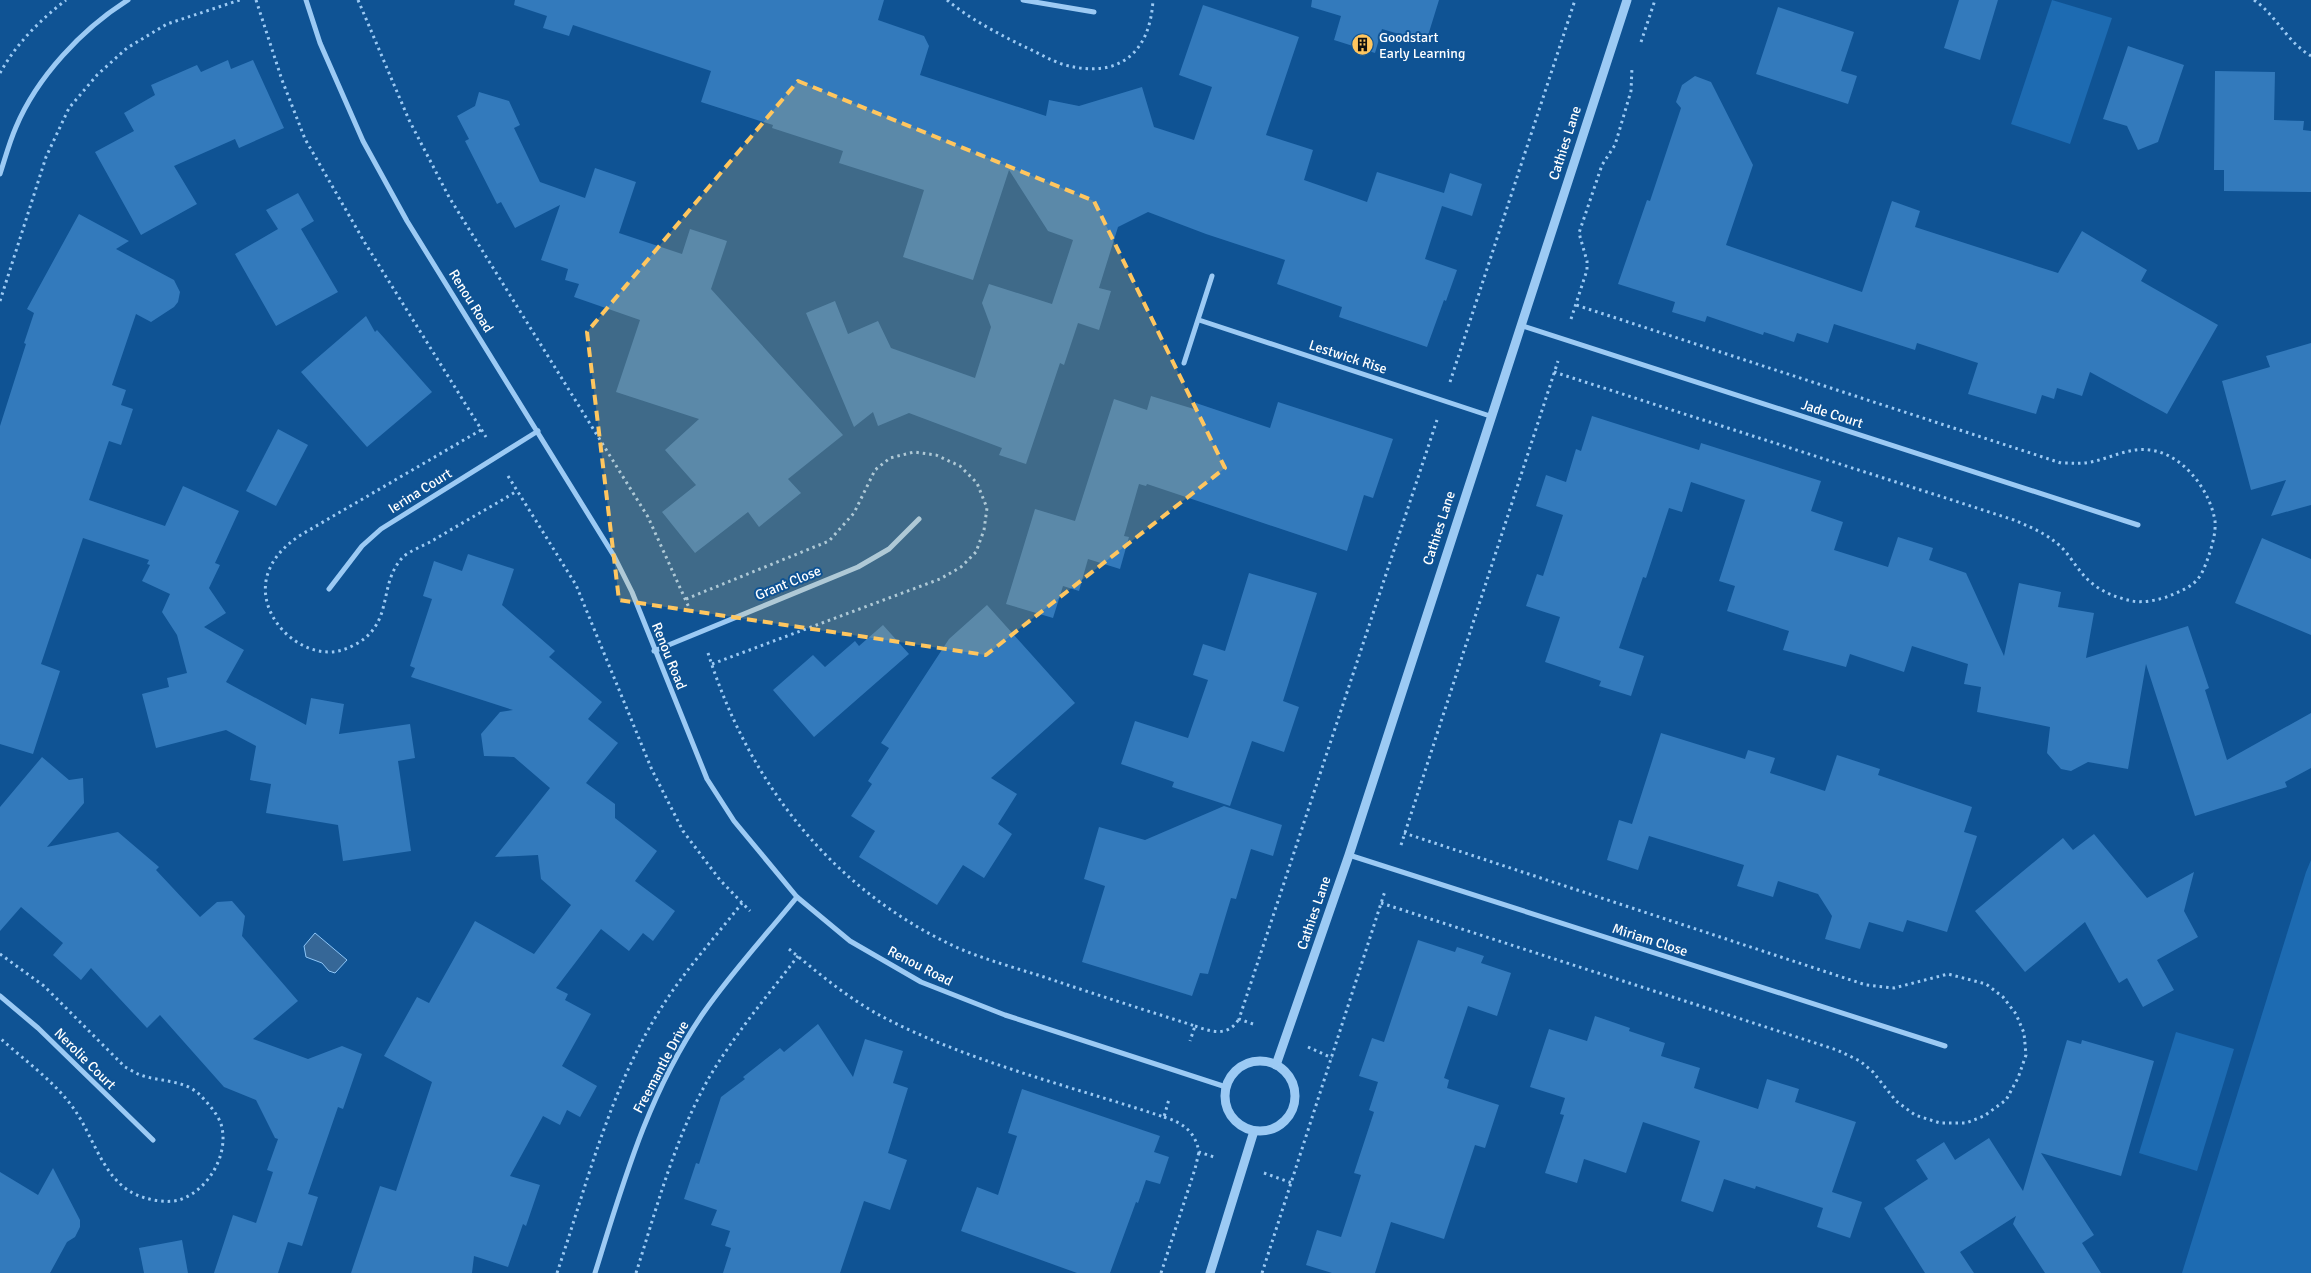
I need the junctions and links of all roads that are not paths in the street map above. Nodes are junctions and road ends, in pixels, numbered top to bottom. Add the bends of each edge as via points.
1 (128, 0) edge
2 (306, 0) edge
3 (1023, 0) edge
4 (1627, 0) edge
5 (1094, 12) dead end
6 (0, 174) edge
7 (1212, 276) dead end
8 (1199, 320) junction
9 (1520, 325) junction
10 (1184, 363) dead end
11 (1490, 416) junction
12 (538, 431) junction
13 (919, 519) dead end
14 (2138, 525) dead end
15 (329, 589) dead end
16 (654, 651) junction
17 (1349, 855) junction
18 (797, 898) junction
19 (0, 996) edge
20 (1945, 1046) dead end
21 (1276, 1064) junction
22 (1226, 1087) junction
23 (1254, 1132) junction
24 (153, 1140) dead end
25 (594, 1273) edge
26 (1210, 1273) edge

1 - 6 street via 79,38 44,81 16,127
2 - 12 street, Renou Road via 320,43 363,142 407,220
3 - 5 street
4 - 9 street, Cathies Lane
7 - 8 street
8 - 10 street
8 - 11 street, Lestwick Rise
9 - 11 street, Cathies Lane
9 - 14 street, Jade Court
11 - 17 street, Cathies Lane
12 - 15 street, Ierina Court via 382,529 362,546
12 - 16 street, Renou Road via 614,556 632,592
13 - 16 street, Grant Close via 890,549 858,567
16 - 18 street, Renou Road via 707,779 734,821
17 - 20 street, Miriam Close
17 - 21 street, Cathies Lane
18 - 22 street, Renou Road via 850,941 921,982 1005,1015
18 - 25 street, Freemantle Drive via 704,1011 673,1064 643,1126
19 - 24 street, Nerolie Court via 38,1028
21 - 22 street via 1261,1061 1245,1064 1236,1070
21 - 23 street via 1285,1071 1295,1091 1292,1113 1276,1128
22 - 23 street via 1224,1099 1227,1110 1234,1120
23 - 26 street

